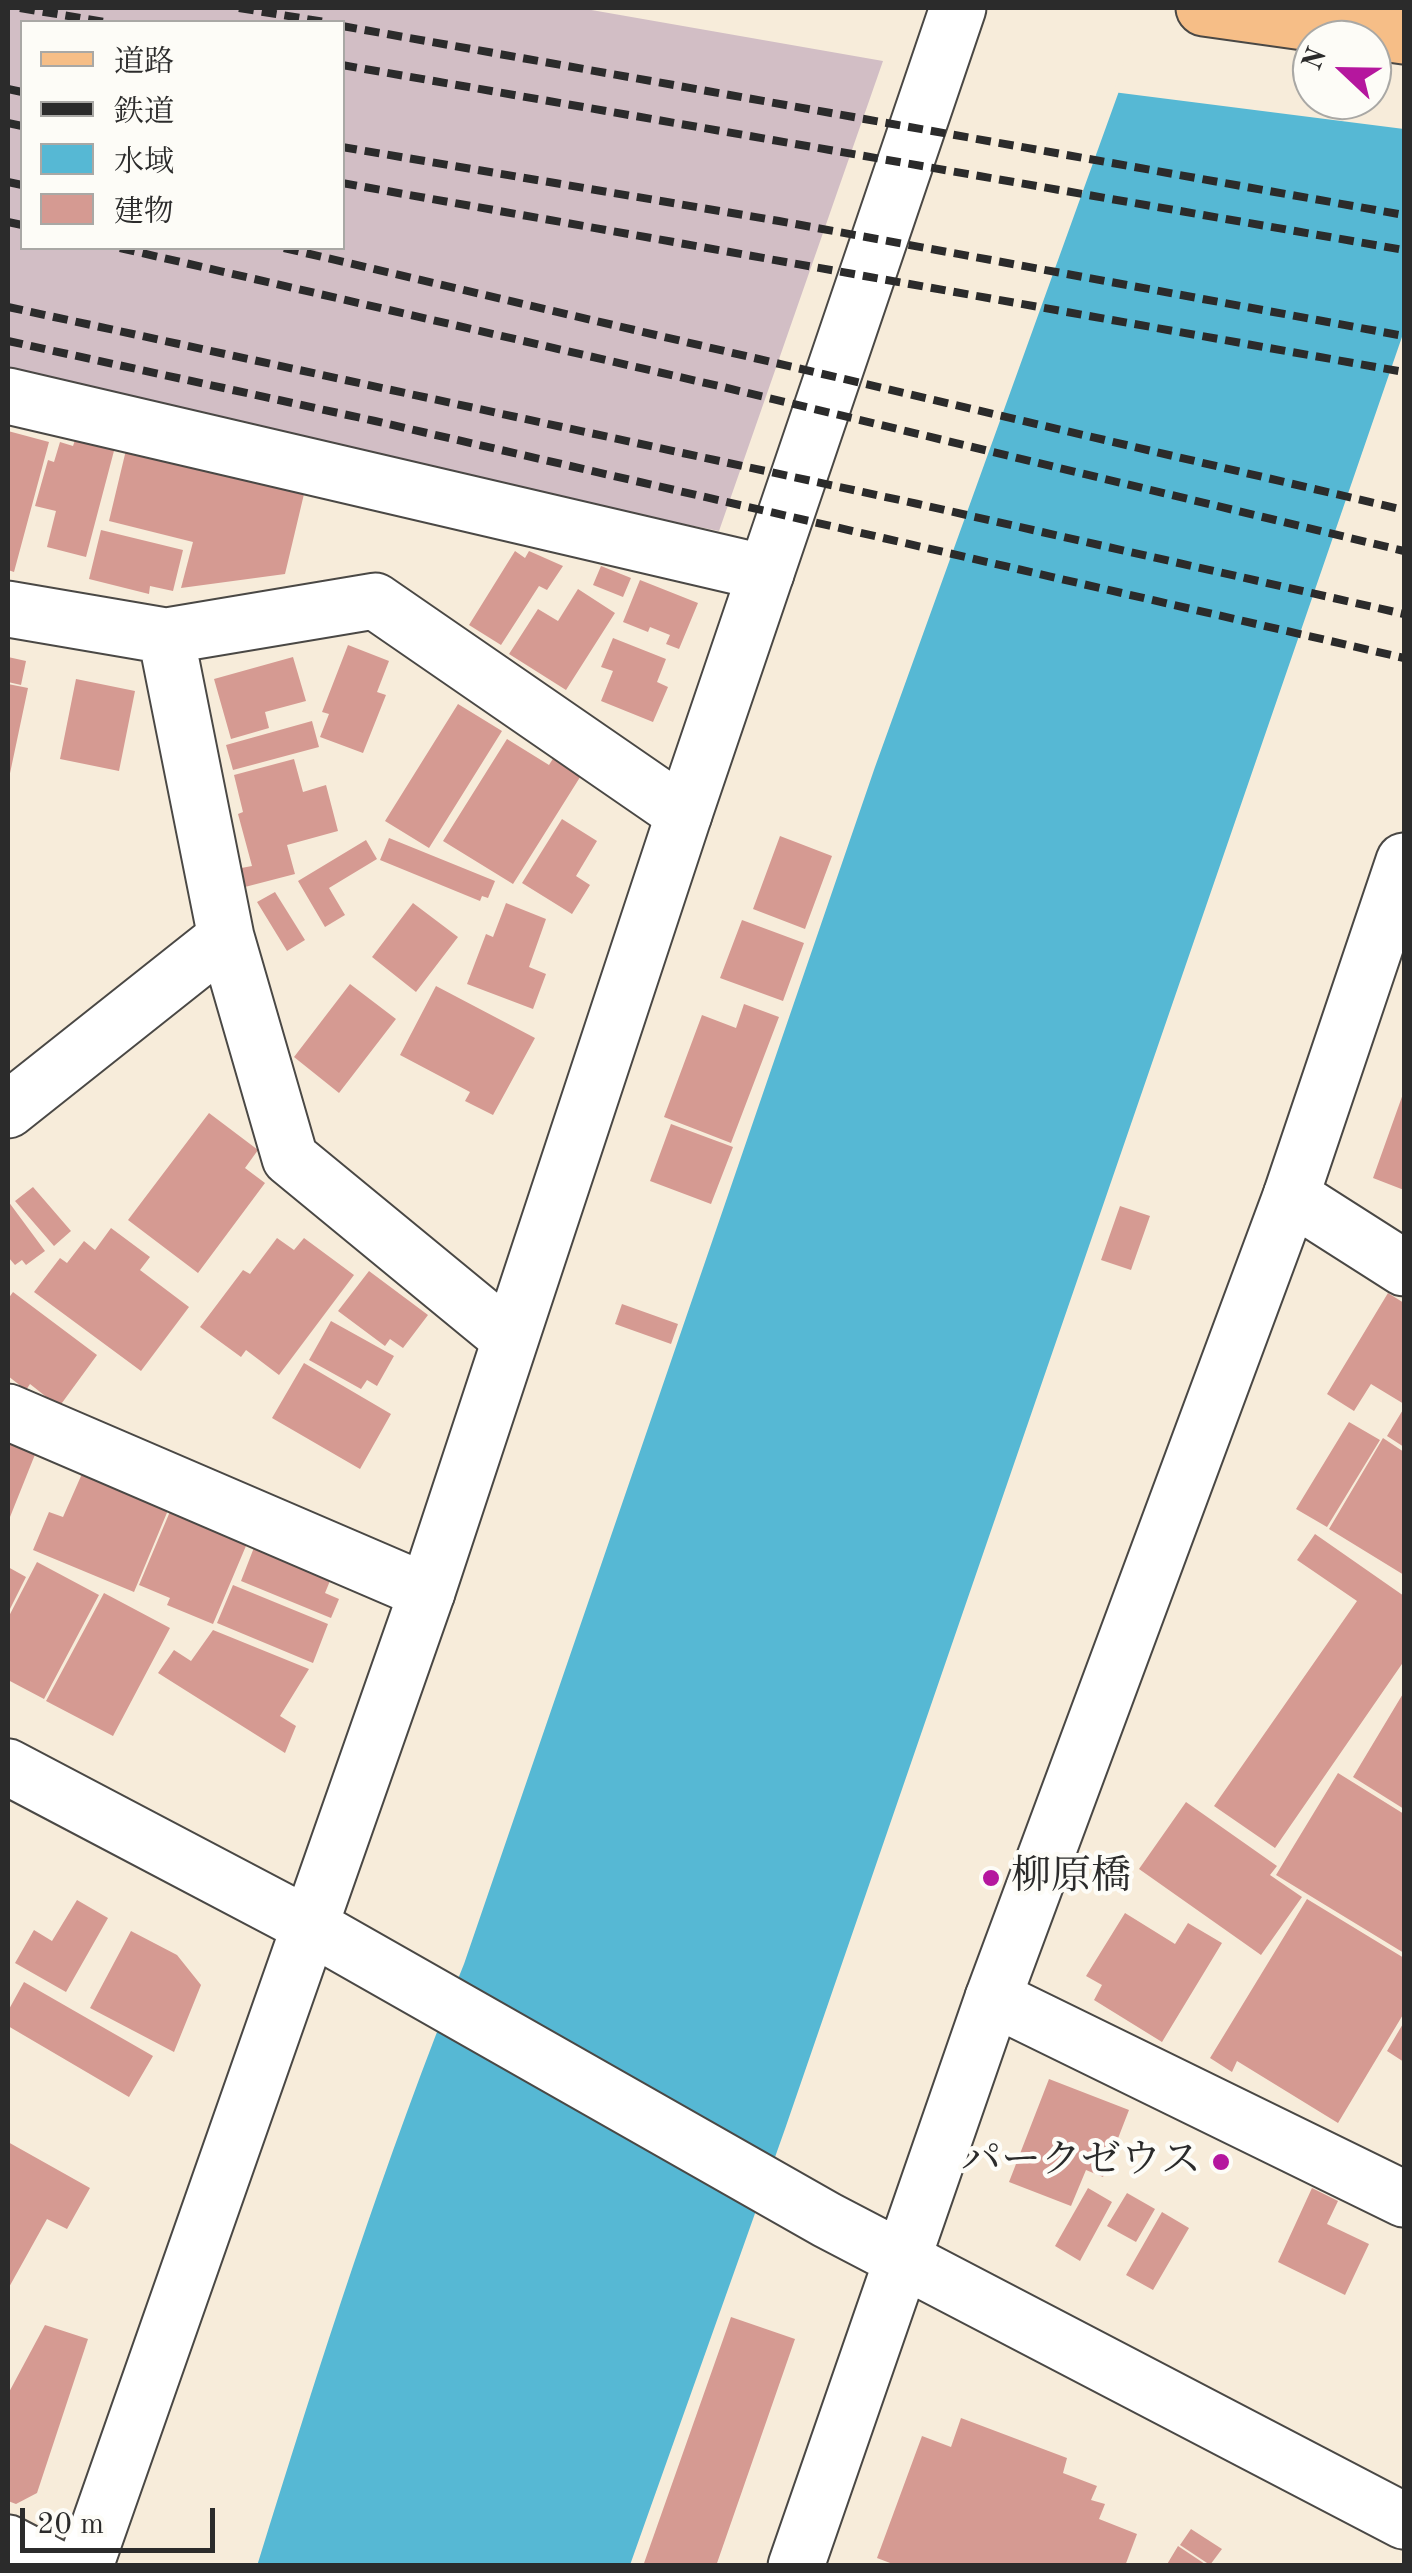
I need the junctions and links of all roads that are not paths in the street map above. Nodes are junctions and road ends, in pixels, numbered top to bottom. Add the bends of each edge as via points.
1 (958, 8) edge
2 (1204, 8) edge
3 (1404, 36) edge
4 (8, 396) edge
5 (766, 574) junction
6 (8, 609) edge
7 (166, 636) junction
8 (684, 814) junction
9 (1404, 861) edge
10 (226, 936) junction
11 (8, 1110) edge
12 (1291, 1196) junction
13 (1404, 1268) edge
14 (510, 1339) junction
15 (8, 1412) edge
16 (426, 1592) junction
17 (8, 1767) edge
18 (308, 1925) junction
19 (994, 1998) junction
20 (1404, 2199) edge
21 (901, 2258) junction
22 (1404, 2521) edge
23 (8, 2543) edge
24 (52, 2566) edge
25 (85, 2566) edge
26 (796, 2566) edge

1 - 5 street
2 - 3 main road
4 - 5 street
5 - 8 street
6 - 7 street
7 - 8 street via 375,601
7 - 10 street
8 - 14 street
9 - 12 street
10 - 11 street
10 - 14 street via 290,1158
12 - 13 street
12 - 19 street
14 - 16 street
15 - 16 street
16 - 18 street
17 - 18 street
18 - 21 street
18 - 25 street
19 - 20 street
19 - 21 street
21 - 22 street
21 - 26 street
23 - 24 street

